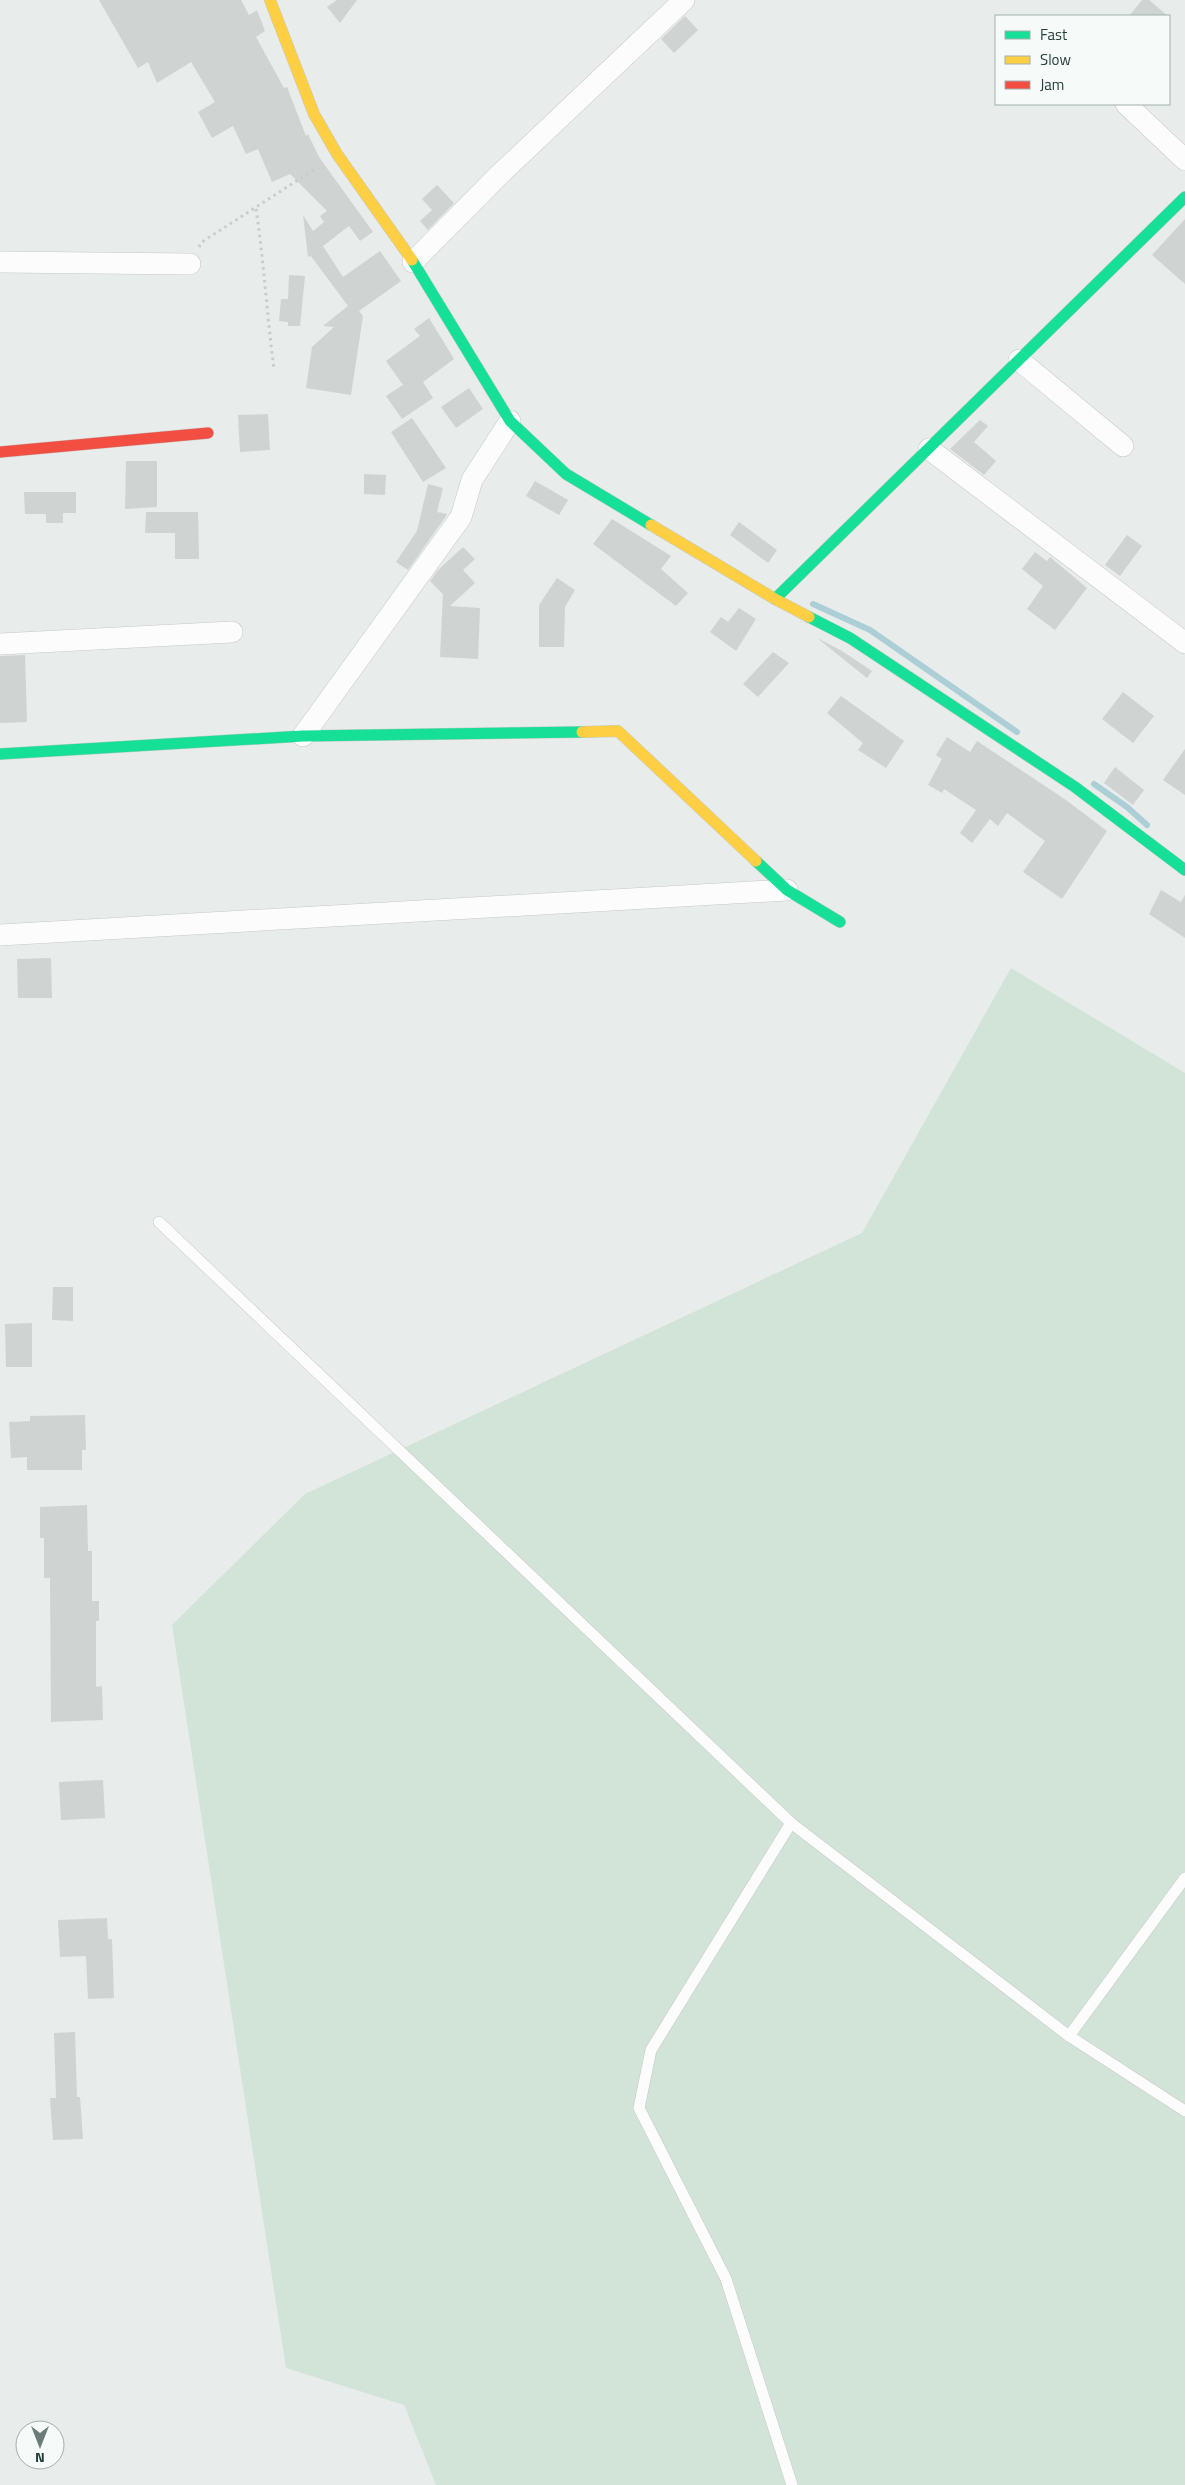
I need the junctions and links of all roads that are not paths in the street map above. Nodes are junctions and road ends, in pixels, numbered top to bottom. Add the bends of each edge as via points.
1 (270, 0) edge
2 (684, 0) edge
3 (1127, 105) edge
4 (1185, 160) edge
5 (1185, 197) edge
6 (0, 262) edge
7 (413, 262) junction
8 (190, 264) road end
9 (1019, 360) junction
10 (510, 421) junction
11 (208, 433) dead end
12 (1123, 446) dead end
13 (929, 449) junction
14 (0, 452) edge
15 (775, 599) junction
16 (232, 632) dead end
17 (1185, 643) edge
18 (0, 644) edge
19 (303, 736) junction
20 (0, 754) edge
21 (1185, 870) edge
22 (788, 890) junction
23 (840, 922) dead end
24 (0, 935) edge
25 (159, 1222) dead end
26 (791, 1823) junction
27 (1185, 1878) edge
28 (1069, 2036) junction
29 (1185, 2111) edge
30 (792, 2485) edge

1 - 7 street via 314,114 337,154
2 - 7 street
3 - 4 street
5 - 9 street
6 - 8 street
7 - 10 street
9 - 12 street
9 - 13 street
10 - 15 street via 566,474
10 - 19 street via 472,480 461,517
11 - 14 street
13 - 15 street
13 - 17 street
15 - 21 street via 859,643 1075,787
16 - 18 street
19 - 20 street
19 - 22 street via 618,731
22 - 23 street
22 - 24 street
25 - 26 lane
26 - 28 lane
26 - 30 lane via 651,2050 639,2108 726,2279
27 - 28 lane
28 - 29 lane

